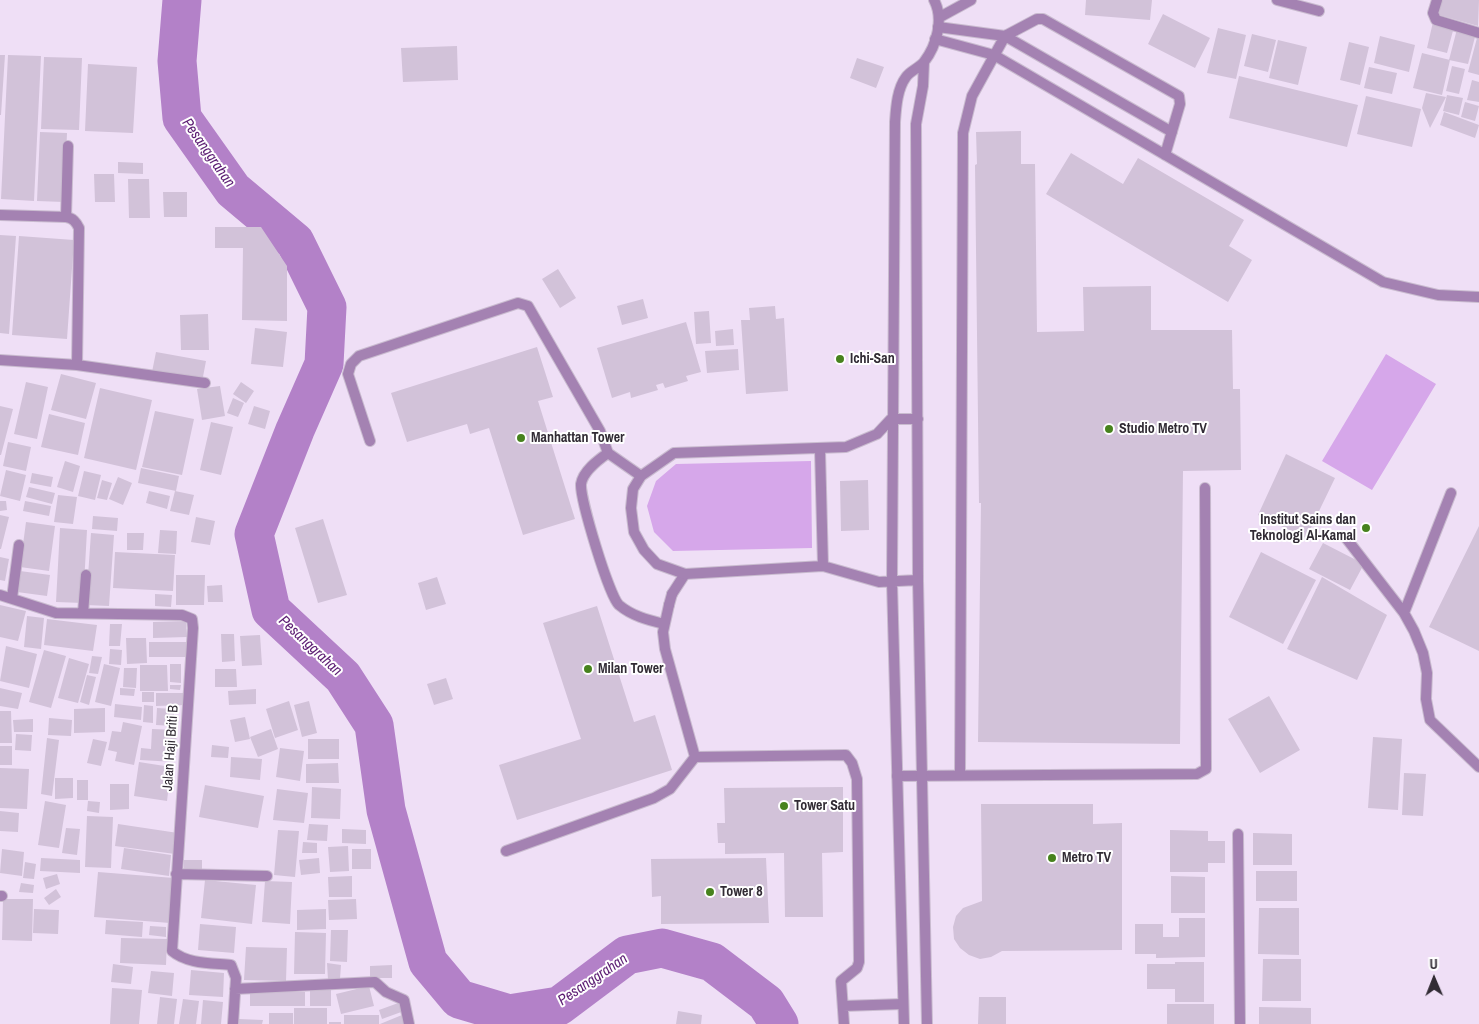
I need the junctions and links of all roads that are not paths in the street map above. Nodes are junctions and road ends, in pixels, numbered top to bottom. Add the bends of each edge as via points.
1 (934, 0) edge
2 (971, 0) edge
3 (1277, 0) edge
4 (1437, 0) edge
5 (1319, 10) dead end
6 (939, 22) junction
7 (1479, 33) edge
8 (1005, 36) junction
9 (935, 39) junction
10 (994, 55) junction
11 (924, 62) junction
12 (1172, 132) junction
13 (68, 146) dead end
14 (1165, 155) junction
15 (0, 215) edge
16 (66, 217) junction
17 (1479, 297) edge
18 (0, 360) edge
19 (77, 365) junction
20 (205, 383) dead end
21 (918, 418) junction
22 (892, 419) junction
23 (370, 441) dead end
24 (820, 450) junction
25 (608, 453) junction
26 (641, 476) junction
27 (1205, 488) dead end
28 (1451, 493) dead end
29 (1346, 538) dead end
30 (19, 545) dead end
31 (823, 566) junction
32 (685, 574) junction
33 (86, 575) dead end
34 (918, 580) junction
35 (892, 582) junction
36 (0, 595) edge
37 (12, 598) junction
38 (83, 613) junction
39 (1404, 613) junction
40 (664, 624) junction
41 (695, 758) junction
42 (1479, 767) edge
43 (922, 775) junction
44 (960, 775) junction
45 (897, 776) junction
46 (1238, 834) dead end
47 (506, 851) dead end
48 (176, 874) junction
49 (266, 876) dead end
50 (235, 989) junction
51 (904, 1004) junction
52 (842, 1006) junction
53 (232, 1024) edge
54 (409, 1024) edge
55 (844, 1024) edge
56 (904, 1024) edge
57 (927, 1024) edge
58 (1240, 1024) edge

1 - 6 street
2 - 6 street
3 - 5 street
4 - 7 street via 1433,13 1436,20
6 - 8 street
6 - 9 street
8 - 10 street
8 - 12 street
8 - 12 street via 1043,19 1179,96 1180,104
9 - 10 street
9 - 11 street
10 - 14 street
10 - 44 street via 972,96 963,133
11 - 21 street via 916,124
11 - 22 street via 905,77 895,122
12 - 14 street
13 - 16 street
14 - 17 street via 1383,282 1438,295
15 - 16 street
16 - 19 street via 72,218 79,228
18 - 19 street
19 - 20 street
21 - 22 street
21 - 34 street
22 - 24 street via 877,434 846,447
22 - 35 street
23 - 25 street via 348,374 358,356 518,303 528,306 600,430
24 - 26 street via 674,453
24 - 31 street
25 - 26 street
25 - 40 street via 594,462 581,483 585,514 617,604 634,616
26 - 32 street via 633,489 634,532 657,564
27 - 44 street via 1206,769 1197,774
28 - 39 street
29 - 39 street
30 - 37 street
31 - 32 street
31 - 35 street via 879,582
32 - 40 street via 670,600
33 - 38 street
34 - 35 street
34 - 43 street
35 - 45 street
36 - 37 street, Jalan Haji Briti B
37 - 38 street, Jalan Haji Briti B via 56,613
38 - 48 street, Jalan Haji Briti B via 182,615 192,619
39 - 42 street via 1424,653 1430,720
40 - 41 street via 665,649
41 - 47 street via 670,789 654,798
41 - 52 street via 846,755 852,763 857,779 859,962 857,968 841,981
43 - 44 street
43 - 45 street
43 - 57 street
45 - 51 street
46 - 58 street
48 - 49 street
48 - 50 street, Jalan Haji Briti B via 172,952 189,960 232,965 236,971
50 - 53 street, Jalan Haji Briti B
50 - 54 street via 374,982 404,1000
51 - 52 street
51 - 56 street
52 - 55 street

